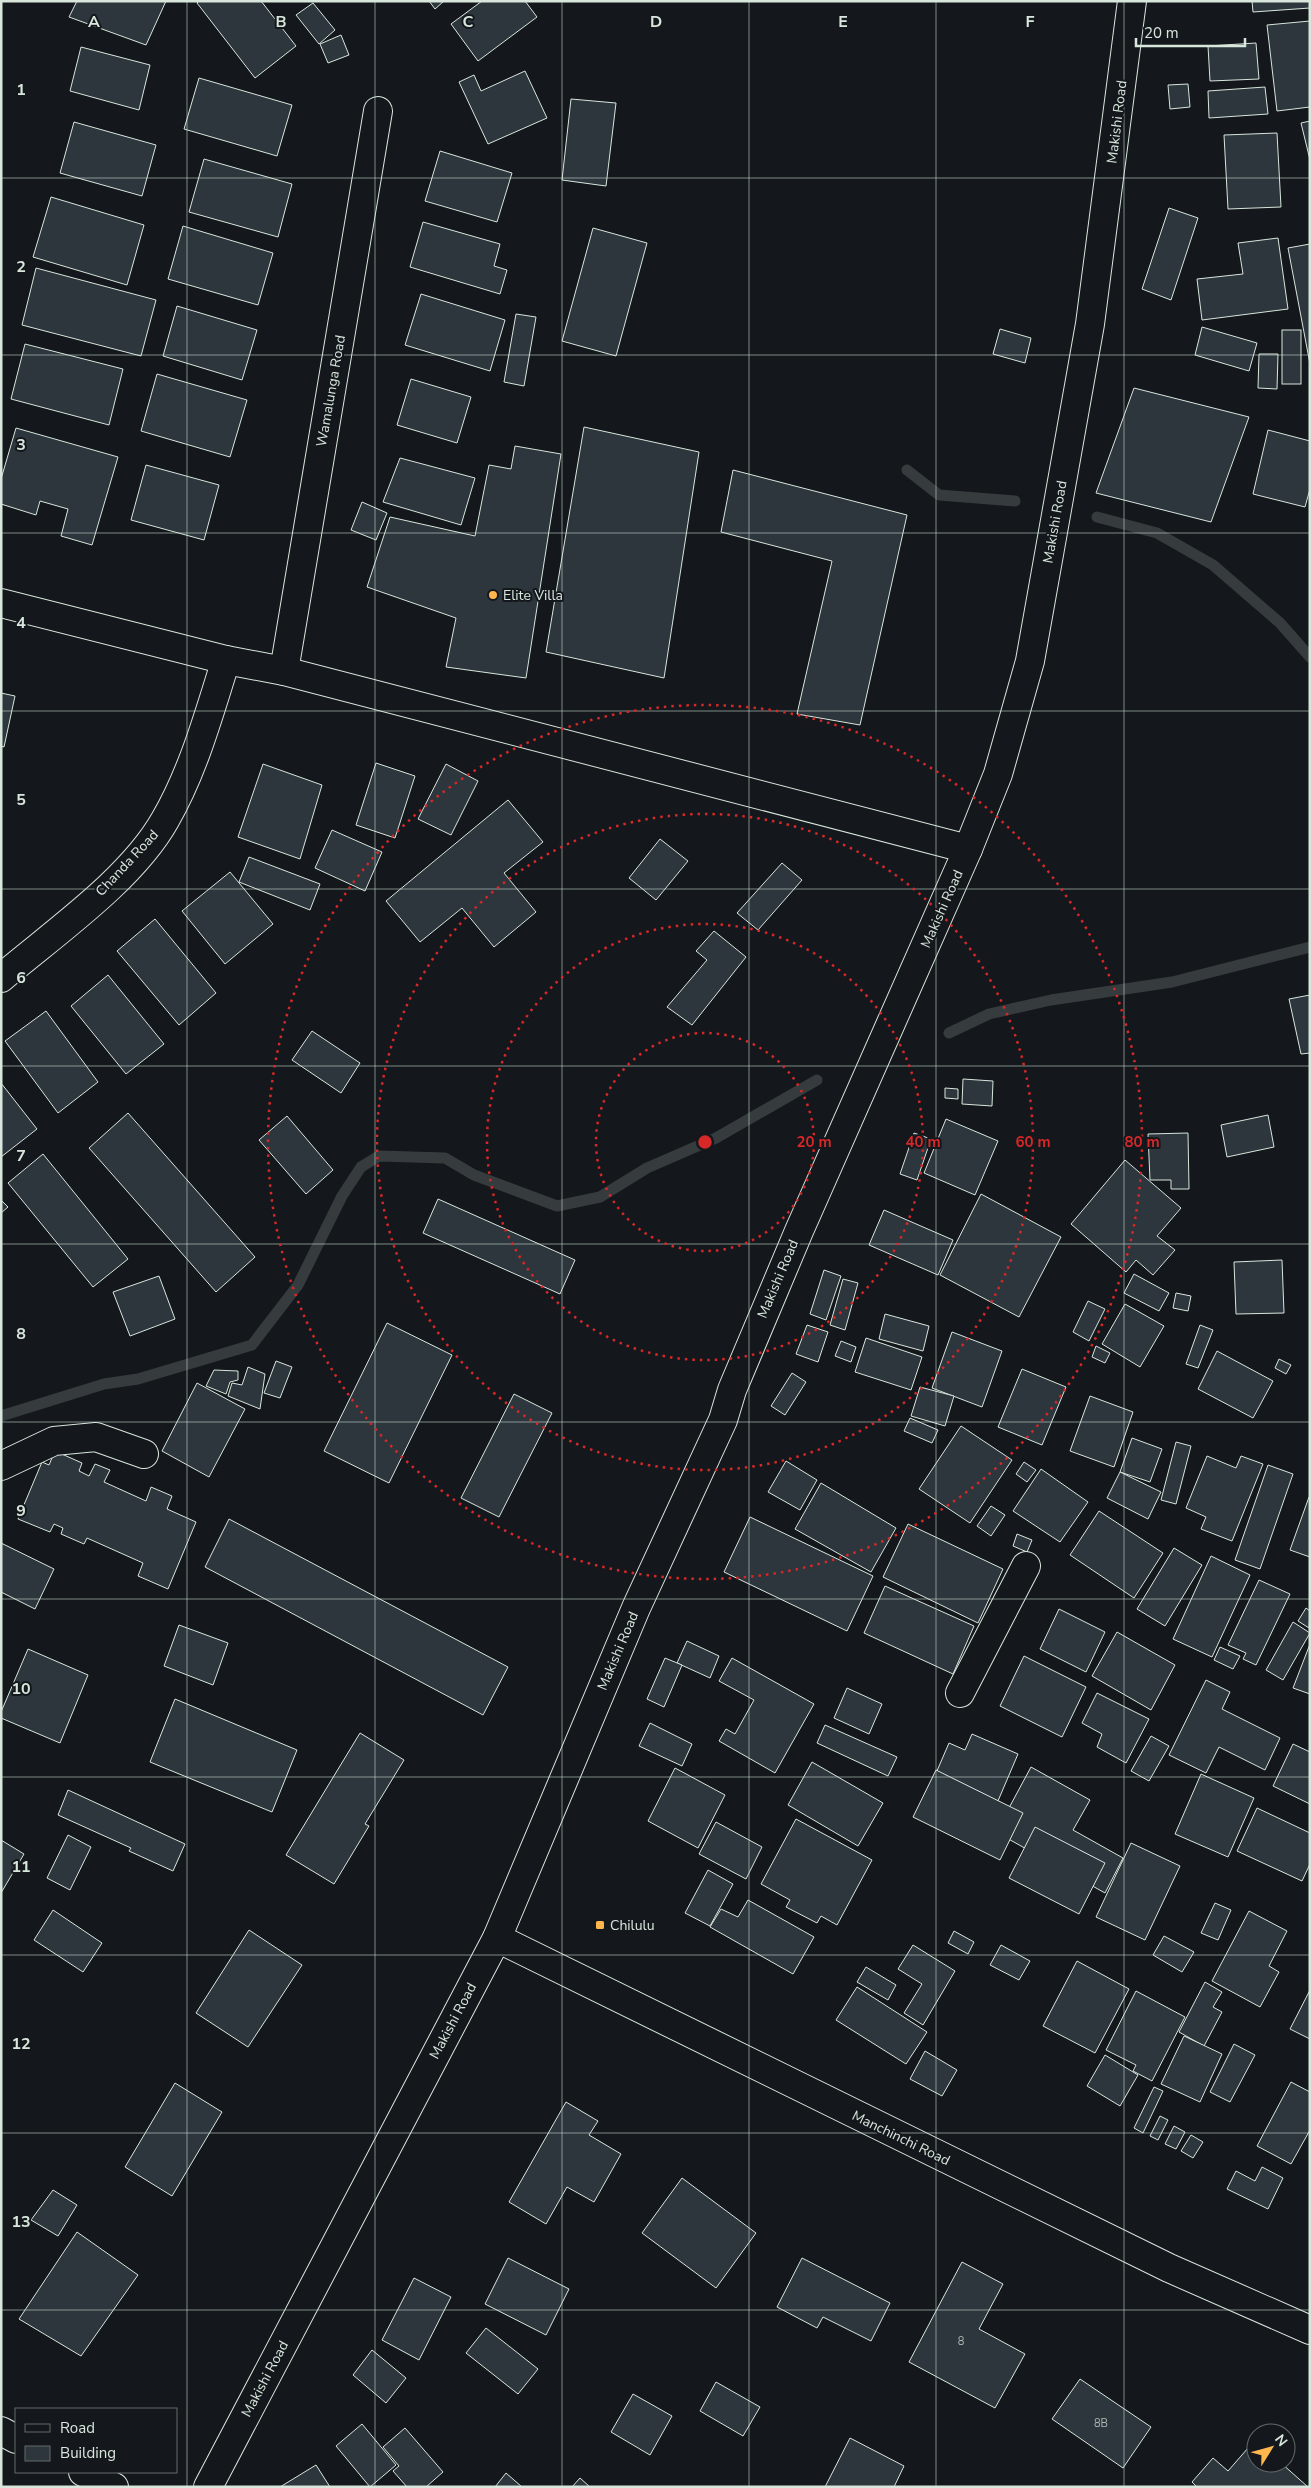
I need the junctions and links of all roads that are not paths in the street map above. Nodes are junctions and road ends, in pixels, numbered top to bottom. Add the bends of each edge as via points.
1 (1132, 1) edge
2 (378, 111) dead end
3 (1, 603) edge
4 (226, 660) junction
5 (284, 671) junction
6 (968, 850) junction
7 (1, 978) edge
8 (144, 1454) dead end
9 (1, 1466) edge
10 (1026, 1566) dead end
11 (960, 1693) dead end
12 (497, 1938) junction
13 (1310, 2330) edge
14 (1, 2431) edge
15 (15, 2438) edge
16 (85, 2473) edge
17 (114, 2487) edge
18 (208, 2487) edge

1 - 6 main road, Makishi Road via 1090,324 1030,661 998,774
2 - 5 main road, Wamalunga Road
3 - 4 main road
4 - 5 main road
4 - 7 main road, Chanda Road via 201,738 165,821 148,844 102,892
5 - 6 main road
6 - 12 main road, Makishi Road via 798,1231 732,1390 723,1420 636,1608
8 - 9 main road via 96,1437 54,1441
10 - 11 main road
12 - 13 main road, Manchinchi Road via 1169,2268
12 - 18 main road, Makishi Road
14 - 15 main road
16 - 17 main road

